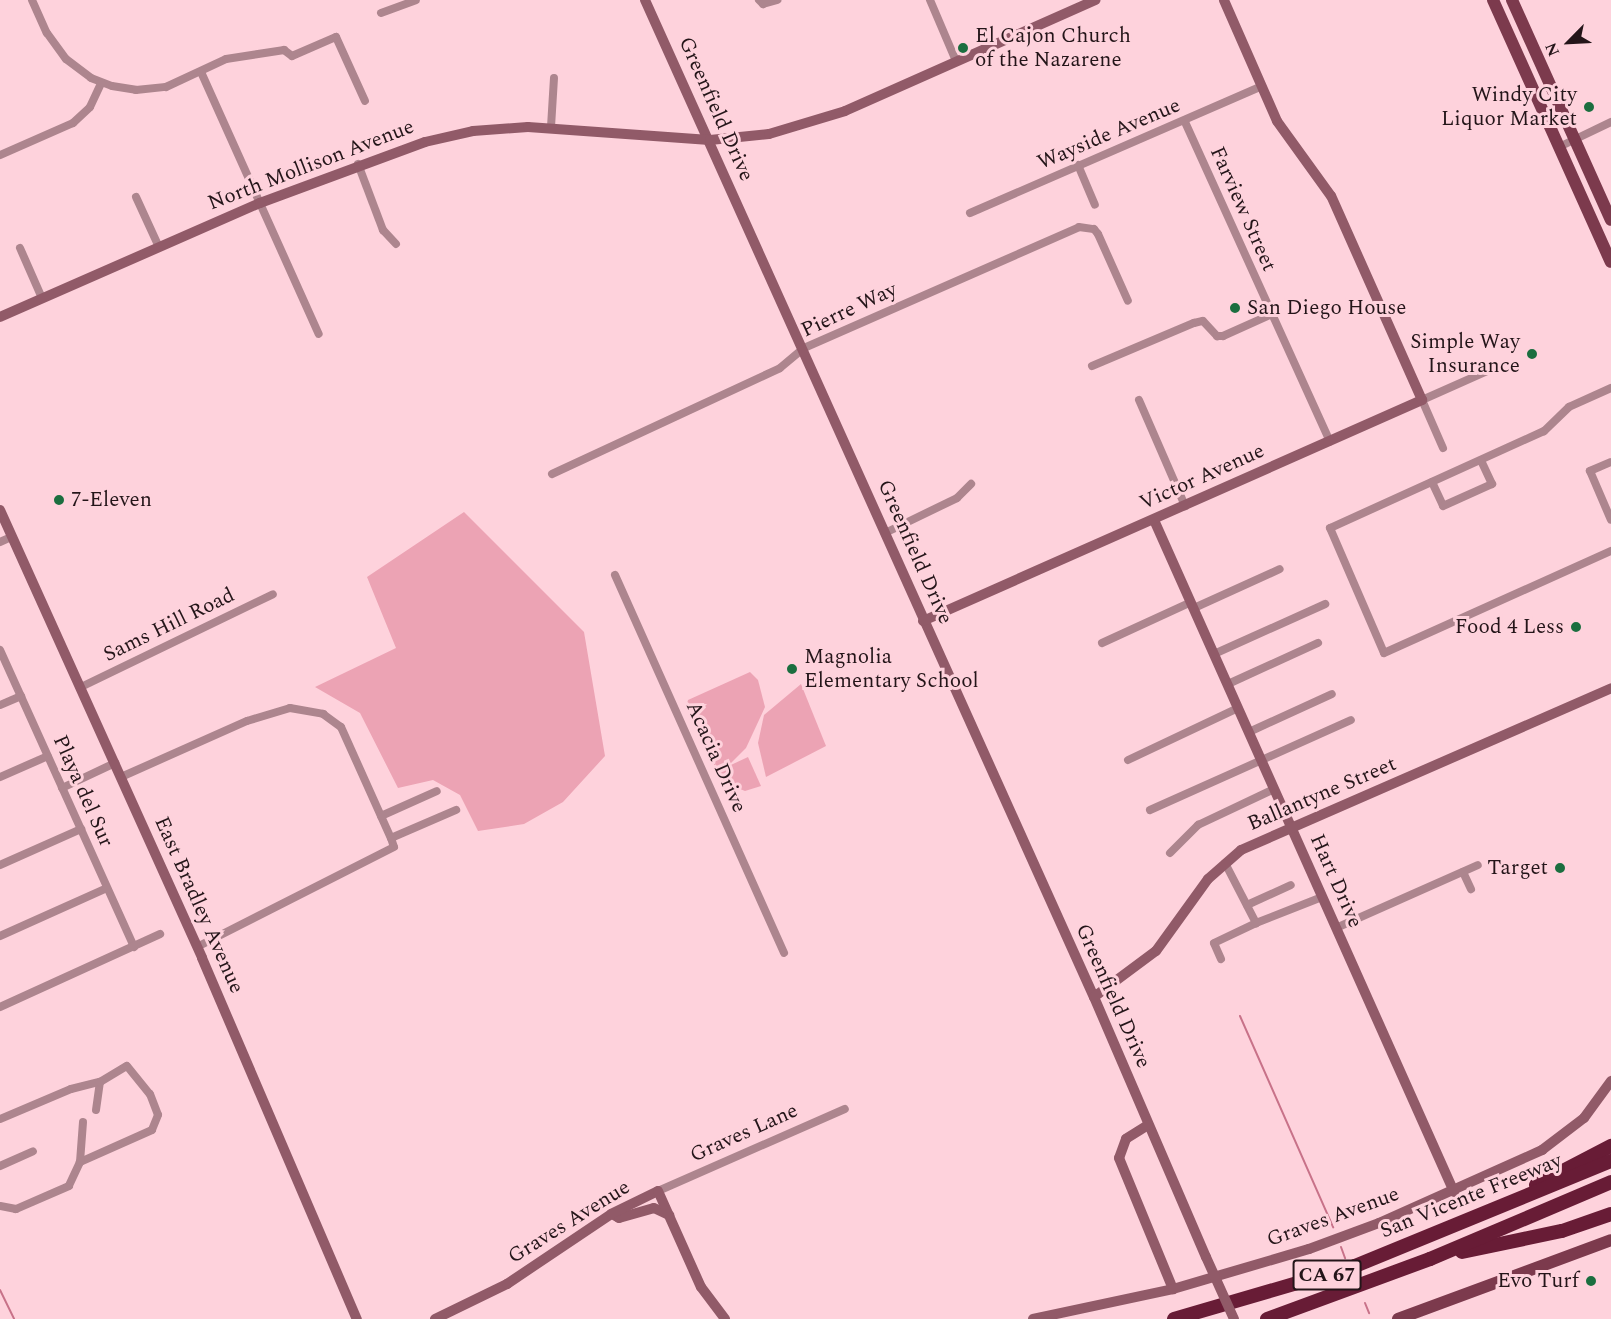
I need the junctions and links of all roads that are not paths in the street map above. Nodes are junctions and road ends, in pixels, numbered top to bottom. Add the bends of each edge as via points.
1 (32, 0) edge
2 (416, 0) edge
3 (645, 0) edge
4 (759, 0) edge
5 (777, 0) edge
6 (930, 0) edge
7 (1095, 0) edge
8 (1224, 0) edge
9 (1493, 0) edge
10 (1512, 0) edge
11 (381, 13) dead end
12 (956, 61) junction
13 (201, 72) junction
14 (554, 78) dead end
15 (101, 83) junction
16 (1260, 87) junction
17 (365, 101) dead end
18 (1185, 122) junction
19 (1611, 122) edge
20 (551, 127) junction
21 (1575, 139) junction
22 (710, 140) junction
23 (1559, 147) junction
24 (0, 155) edge
25 (358, 164) junction
26 (1078, 165) junction
27 (136, 197) dead end
28 (260, 202) junction
29 (1095, 205) dead end
30 (970, 213) dead end
31 (1611, 220) edge
32 (396, 244) dead end
33 (158, 245) junction
34 (20, 248) dead end
35 (1611, 262) edge
36 (42, 298) junction
37 (1128, 301) dead end
38 (1270, 315) junction
39 (0, 317) edge
40 (319, 334) dead end
41 (804, 348) junction
42 (1092, 366) dead end
43 (1496, 367) dead end
44 (1611, 388) edge
45 (1139, 400) dead end
46 (1422, 400) junction
47 (1330, 442) junction
48 (1443, 448) dead end
49 (1481, 460) junction
50 (1611, 462) edge
51 (552, 474) dead end
52 (1432, 482) junction
53 (971, 484) dead end
54 (1185, 506) junction
55 (0, 510) edge
56 (1154, 520) junction
57 (1611, 520) edge
58 (885, 533) junction
59 (11, 537) junction
60 (0, 542) edge
61 (1611, 551) edge
62 (1280, 569) dead end
63 (615, 575) dead end
64 (273, 594) dead end
65 (1325, 604) dead end
66 (1192, 605) junction
67 (923, 621) junction
68 (1102, 643) dead end
69 (1318, 643) dead end
70 (0, 650) edge
71 (1214, 654) junction
72 (1228, 684) junction
73 (81, 687) junction
74 (1611, 688) edge
75 (1332, 694) dead end
76 (21, 696) junction
77 (0, 705) edge
78 (1238, 708) junction
79 (1351, 720) dead end
80 (1249, 732) junction
81 (48, 756) junction
82 (1128, 760) dead end
83 (1261, 760) junction
84 (115, 763) junction
85 (0, 777) edge
86 (121, 777) junction
87 (62, 788) junction
88 (1274, 789) junction
89 (436, 791) dead end
90 (456, 810) dead end
91 (1150, 810) dead end
92 (381, 816) junction
93 (1291, 826) junction
94 (81, 829) junction
95 (391, 838) junction
96 (1170, 852) dead end
97 (1224, 862) junction
98 (1478, 865) dead end
99 (0, 866) edge
100 (1463, 872) junction
101 (1291, 885) dead end
102 (107, 888) junction
103 (1471, 890) dead end
104 (1322, 897) junction
105 (1247, 905) junction
106 (1256, 923) junction
107 (1336, 928) junction
108 (160, 934) dead end
109 (0, 936) edge
110 (134, 947) junction
111 (197, 947) junction
112 (784, 953) dead end
113 (1221, 959) dead end
114 (1094, 997) junction
115 (0, 1007) edge
116 (1611, 1081) edge
117 (100, 1082) junction
118 (845, 1109) dead end
119 (96, 1110) dead end
120 (0, 1119) edge
121 (83, 1122) dead end
122 (1148, 1125) junction
123 (1611, 1146) edge
124 (33, 1151) dead end
125 (1611, 1161) edge
126 (80, 1162) junction
127 (0, 1166) edge
128 (1611, 1183) edge
129 (658, 1191) junction
130 (1454, 1192) junction
131 (0, 1206) edge
132 (612, 1214) junction
133 (1611, 1214) edge
134 (669, 1215) junction
135 (1476, 1218) junction
136 (1611, 1240) edge
137 (1430, 1259) junction
138 (1173, 1289) junction
139 (357, 1319) edge
140 (435, 1319) edge
141 (725, 1319) edge
142 (1033, 1319) edge
143 (1174, 1319) edge
144 (1234, 1319) edge
145 (1267, 1319) edge
146 (1398, 1319) edge

1 - 15 street via 59,51
2 - 11 street
3 - 22 main road, Greenfield Drive
4 - 5 street via 763,4
6 - 12 street
7 - 12 main road, North Mollison Avenue
8 - 16 main road
9 - 23 main road
10 - 21 main road
12 - 22 main road, North Mollison Avenue via 801,126
13 - 15 street via 173,85 148,90
13 - 17 street via 243,55 284,50 292,56 336,37
13 - 28 street
14 - 20 street
15 - 24 street via 90,107 73,123
16 - 18 street, Wayside Avenue
16 - 46 main road via 1277,121 1331,196
18 - 26 street, Wayside Avenue
18 - 38 street, Farview Street
19 - 21 street
20 - 22 main road, North Mollison Avenue
20 - 25 main road, North Mollison Avenue via 473,131
21 - 23 street
21 - 31 main road
22 - 41 main road, Greenfield Drive
23 - 35 main road
25 - 28 main road, North Mollison Avenue
25 - 32 street via 383,230
26 - 29 street
26 - 30 street, Wayside Avenue
27 - 33 street
28 - 33 main road, North Mollison Avenue
28 - 40 street
33 - 36 main road, North Mollison Avenue
34 - 36 street
36 - 39 main road, North Mollison Avenue
37 - 41 street, Pierre Way via 1098,234 1094,229 1079,227
38 - 42 street via 1223,336 1217,336 1203,321 1194,323
38 - 47 street, Farview Street
41 - 51 street, Pierre Way via 780,368
41 - 58 main road, Greenfield Drive
43 - 46 street, Victor Avenue
44 - 49 street via 1569,407 1544,431
45 - 54 street
46 - 47 main road, Victor Avenue
46 - 48 street
47 - 54 main road, Victor Avenue
49 - 52 street
49 - 52 street via 1492,484 1443,506
50 - 57 street via 1590,471
52 - 61 street via 1330,528 1384,653
53 - 58 street via 957,498
54 - 56 main road, Victor Avenue
55 - 59 main road, East Bradley Avenue
56 - 66 main road, Hart Drive
56 - 67 main road, Victor Avenue
58 - 67 main road, Greenfield Drive
59 - 60 street
59 - 73 main road, East Bradley Avenue
62 - 66 street
63 - 112 street, Acacia Drive
64 - 73 street, Sams Hill Road
65 - 71 street
66 - 68 street
66 - 71 main road, Hart Drive
67 - 114 main road, Greenfield Drive
69 - 72 street
70 - 76 street, Playa del Sur
71 - 72 main road, Hart Drive
72 - 78 main road, Hart Drive
73 - 84 main road, East Bradley Avenue
74 - 93 main road, Ballantyne Street
75 - 80 street
76 - 77 street
76 - 81 street, Playa del Sur
78 - 80 main road, Hart Drive
78 - 82 street
79 - 83 street
80 - 83 main road, Hart Drive
81 - 85 street
81 - 87 street, Playa del Sur
83 - 88 main road, Hart Drive
83 - 91 street
84 - 86 main road, East Bradley Avenue
84 - 87 street
86 - 92 street via 247,721 290,708 323,714 341,727
86 - 111 main road, East Bradley Avenue
87 - 94 street, Playa del Sur
88 - 93 main road, Hart Drive
88 - 96 street via 1198,825
89 - 92 street
90 - 95 street
92 - 95 street
93 - 97 main road, Ballantyne Street
93 - 104 main road, Hart Drive
94 - 99 street
94 - 102 street, Playa del Sur
95 - 111 street via 394,847
97 - 105 street
97 - 114 main road, Ballantyne Street via 1189,902 1156,951
98 - 100 street
100 - 103 street
100 - 107 street
101 - 105 street
102 - 109 street
102 - 110 street, Playa del Sur
104 - 106 street
104 - 107 main road, Hart Drive
105 - 106 street
106 - 113 street via 1214,943
107 - 130 main road, Hart Drive
108 - 110 street
110 - 115 street
111 - 139 main road, East Bradley Avenue
114 - 122 main road, Greenfield Drive
116 - 130 main road, Graves Avenue via 1584,1118 1542,1150
117 - 119 street
117 - 120 street
117 - 126 street via 127,1066 150,1094 157,1121 152,1130
118 - 129 street, Graves Lane
121 - 126 street
122 - 138 main road via 1124,1140 1119,1158
122 - 144 main road, Greenfield Drive, bridge
123 - 135 highway
124 - 127 street
125 - 135 highway, San Vicente Freeway / CA 67
126 - 131 street via 69,1186 16,1209
128 - 137 highway, San Vicente Freeway / CA 67
129 - 132 main road, Graves Avenue
129 - 134 main road, Graves Avenue
130 - 138 main road, Graves Avenue via 1309,1249
132 - 134 main road via 619,1218 654,1208
132 - 140 main road, Graves Avenue via 507,1284
133 - 137 highway via 1562,1231
134 - 141 main road, Graves Avenue via 701,1287
135 - 143 highway, San Vicente Freeway / CA 67 via 1344,1269
136 - 146 main road
137 - 145 highway, San Vicente Freeway / CA 67
138 - 142 main road, Graves Avenue

